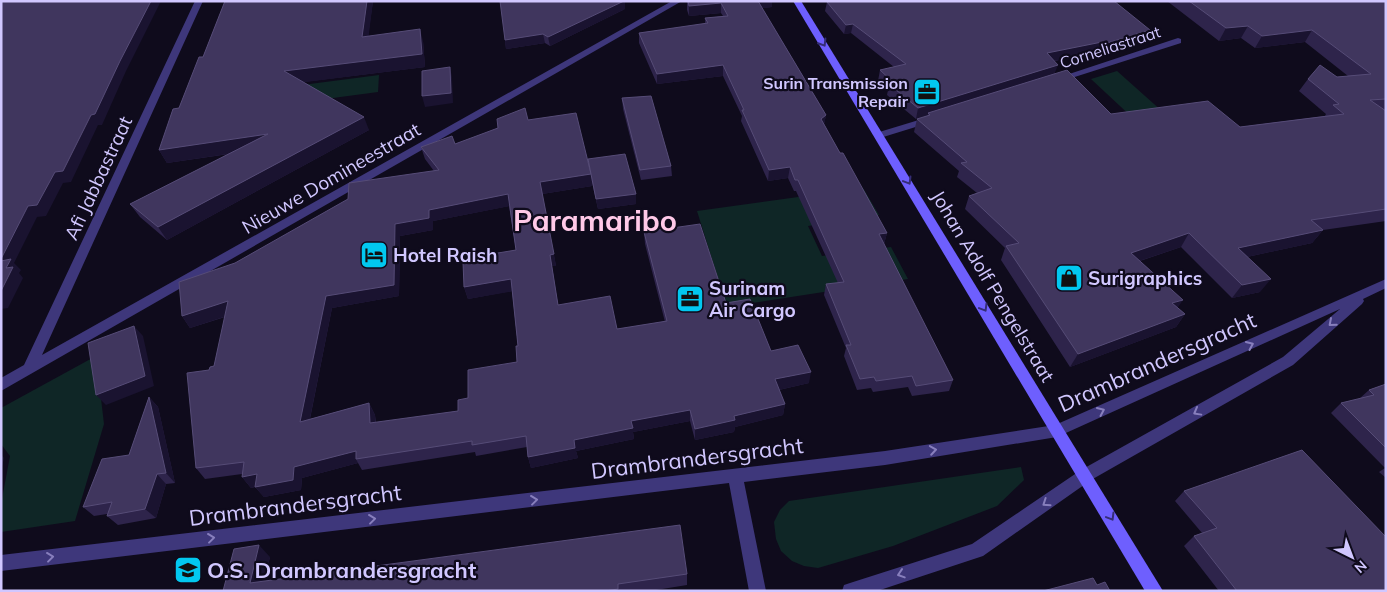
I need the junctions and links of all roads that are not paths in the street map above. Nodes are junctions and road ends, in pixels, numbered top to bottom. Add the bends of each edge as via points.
1 (198, 1) edge
2 (678, 1) edge
3 (797, 1) edge
4 (1178, 41) dead end
5 (1048, 82) edge
6 (945, 115) edge
7 (880, 135) junction
8 (1386, 283) edge
9 (1369, 291) junction
10 (29, 369) junction
11 (1, 385) edge
12 (1057, 431) junction
13 (1086, 475) junction
14 (736, 476) junction
15 (1, 562) edge
16 (758, 591) edge
17 (850, 591) edge
18 (1155, 591) edge

1 - 10 street, Afi Jabbastraat
2 - 10 street, Nieuwe Domineestraat
3 -> 7 main road, Johan Adolf Pengelstraat
4 - 5 street, Corneliastraat
6 - 7 street
7 -> 12 main road, Johan Adolf Pengelstraat
8 - 9 street, Drambrandersgracht
12 -> 9 street, Drambrandersgracht
9 -> 13 street, Drambrandersgracht via 1288,360
10 - 11 street, Nieuwe Domineestraat
12 - 13 main road, Johan Adolf Pengelstraat
14 -> 12 street, Drambrandersgracht via 885,458
13 -> 17 street, Drambrandersgracht via 977,550
13 -> 18 main road, Johan Adolf Pengelstraat
15 -> 14 street, Drambrandersgracht
14 - 16 street

